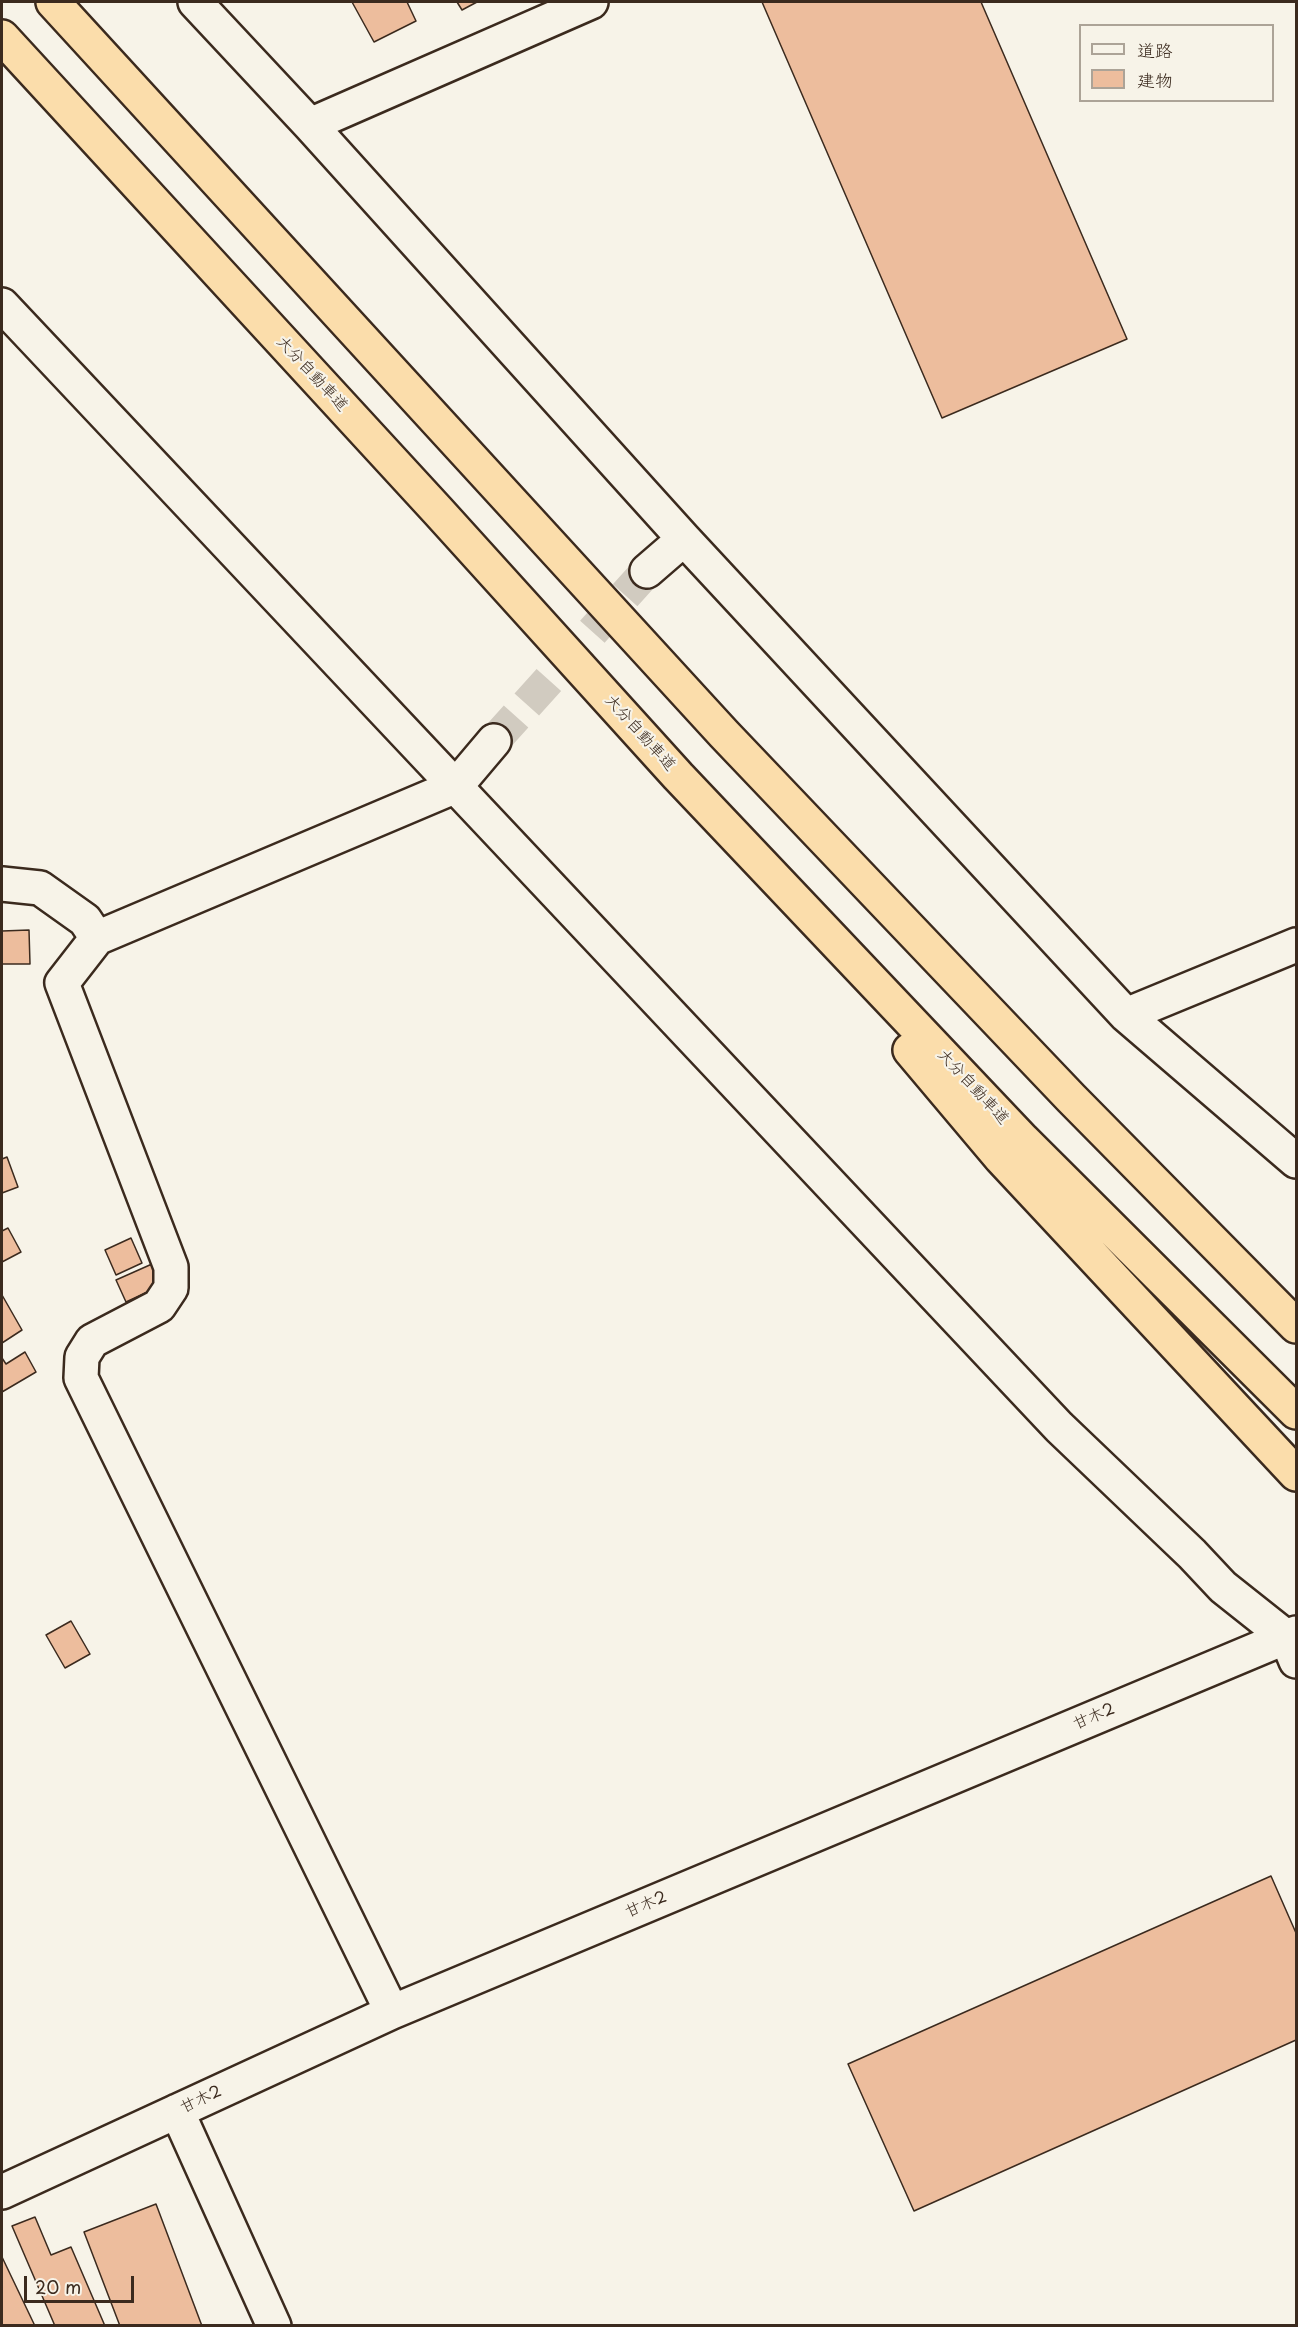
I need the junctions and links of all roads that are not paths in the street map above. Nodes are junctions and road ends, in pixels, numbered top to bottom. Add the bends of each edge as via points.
1 (53, 2) edge
2 (195, 2) edge
3 (591, 2) edge
4 (2, 37) edge
5 (310, 125) junction
6 (2, 305) edge
7 (684, 539) junction
8 (647, 571) tunnel mouth
9 (494, 741) tunnel mouth
10 (678, 776) junction
11 (456, 786) junction
12 (2, 884) edge
13 (97, 938) junction
14 (1296, 945) edge
15 (1126, 1016) junction
16 (1071, 1098) junction
17 (1296, 1161) edge
18 (1296, 1294) edge
19 (1296, 1326) edge
20 (1296, 1412) edge
21 (1296, 1474) edge
22 (1293, 1644) edge
23 (392, 2012) junction
24 (177, 2111) junction
25 (2, 2192) edge
26 (274, 2325) edge

1 - 16 highway via 716,725
2 - 5 street
3 - 5 street
4 - 10 highway, 大分自動車道
5 - 7 street
6 - 11 street
7 - 8 street
7 - 15 street
9 - 11 street
10 - 20 highway, 大分自動車道 via 1023,1140
10 - 21 highway via 1001,1158
11 - 13 street
11 - 22 street via 1059,1426 1223,1587
12 - 13 street via 40,888 86,921
13 - 23 street via 62,983 171,1267 171,1288 159,1306 92,1341 82,1358 81,1378
14 - 15 street
15 - 17 street
16 - 18 highway
16 - 19 highway
22 - 23 street, 甘木2
23 - 24 street, 甘木2
24 - 25 street, 甘木2
24 - 26 street

